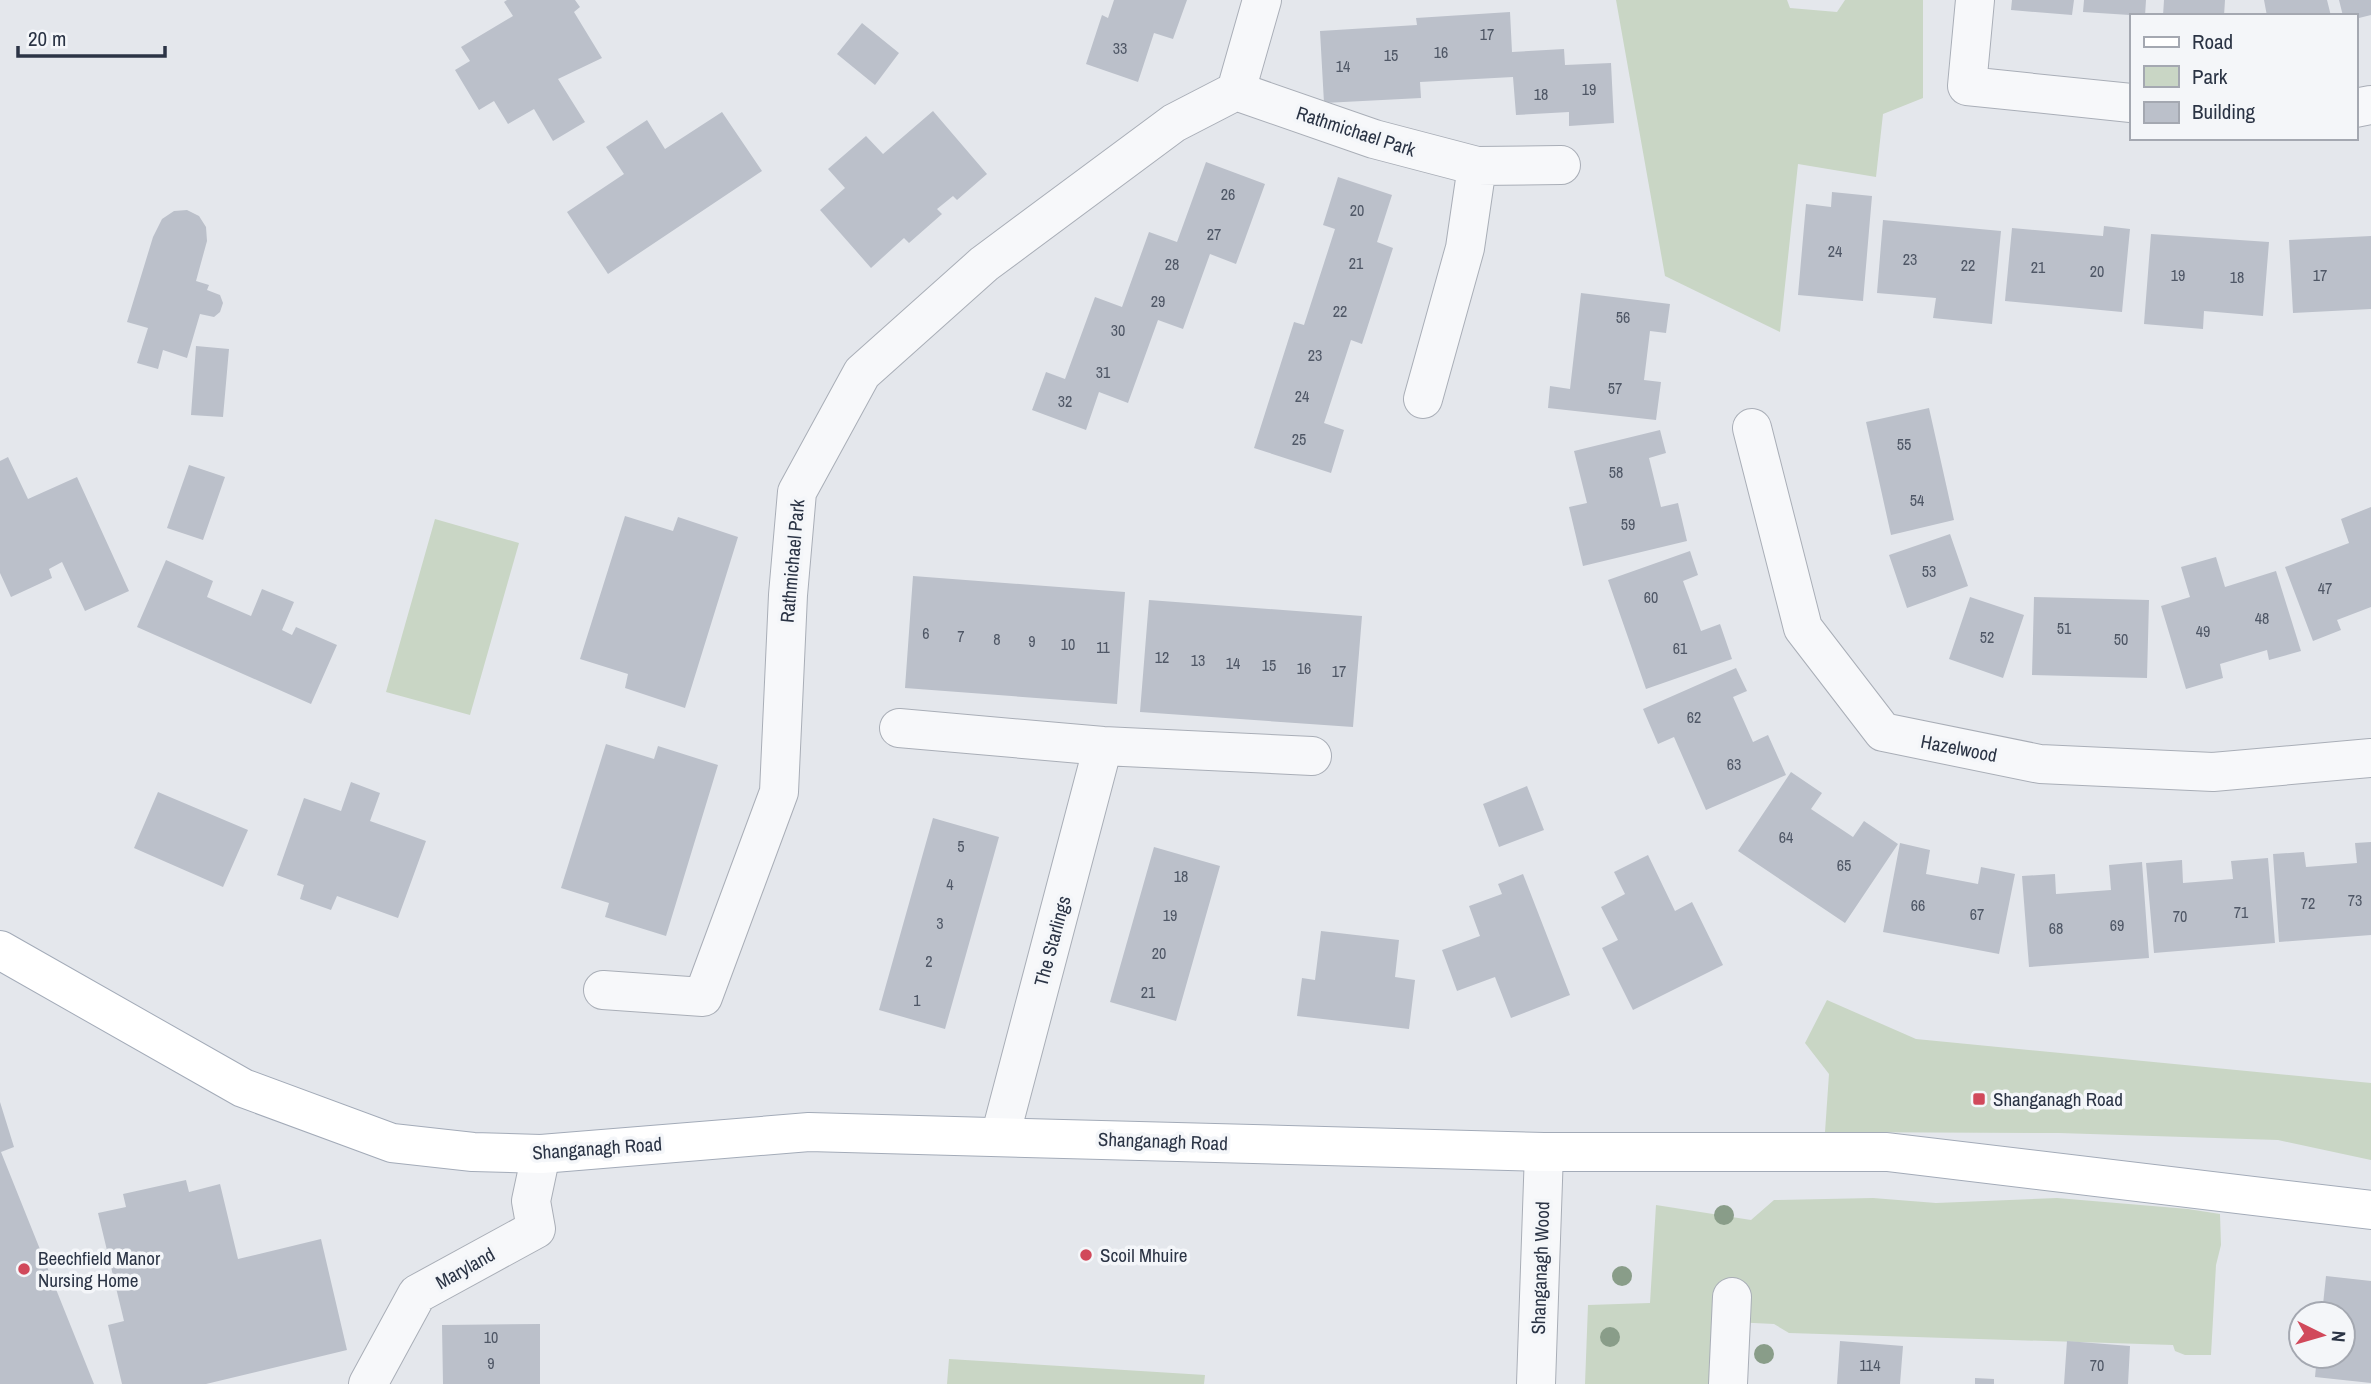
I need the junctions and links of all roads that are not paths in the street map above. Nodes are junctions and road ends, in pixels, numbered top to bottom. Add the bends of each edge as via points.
1 (1262, 0) edge
2 (1975, 0) edge
3 (1236, 92) junction
4 (2130, 103) edge
5 (1561, 165) dead end
6 (1477, 166) junction
7 (1423, 398) dead end
8 (1752, 428) dead end
9 (899, 728) dead end
10 (1104, 746) junction
11 (1312, 756) dead end
12 (2371, 758) edge
13 (0, 950) edge
14 (603, 990) dead end
15 (1000, 1137) junction
16 (1544, 1152) junction
17 (541, 1154) junction
18 (2371, 1210) edge
19 (1732, 1297) dead end
20 (368, 1384) edge
21 (1536, 1384) edge
22 (1728, 1384) edge

1 - 3 street
2 - 4 street via 1967,86
3 - 6 street, Rathmichael Park via 1374,139
3 - 14 street, Rathmichael Park via 1174,123 984,264 862,373 797,492 779,792 703,997
5 - 6 street, Rathmichael Park
6 - 7 street via 1465,248
8 - 12 street, Hazelwood via 1803,628 1883,732 2053,765 2213,772
9 - 10 street
10 - 11 street
10 - 15 street, The Starlings
13 - 17 main road, Shanganagh Road via 243,1088 392,1143
15 - 16 main road, Shanganagh Road
15 - 17 main road, Shanganagh Road via 809,1132
16 - 18 main road, Shanganagh Road via 1887,1152
16 - 21 street, Shanganagh Wood
17 - 20 street, Maryland via 531,1201 536,1228 417,1294
19 - 22 street

